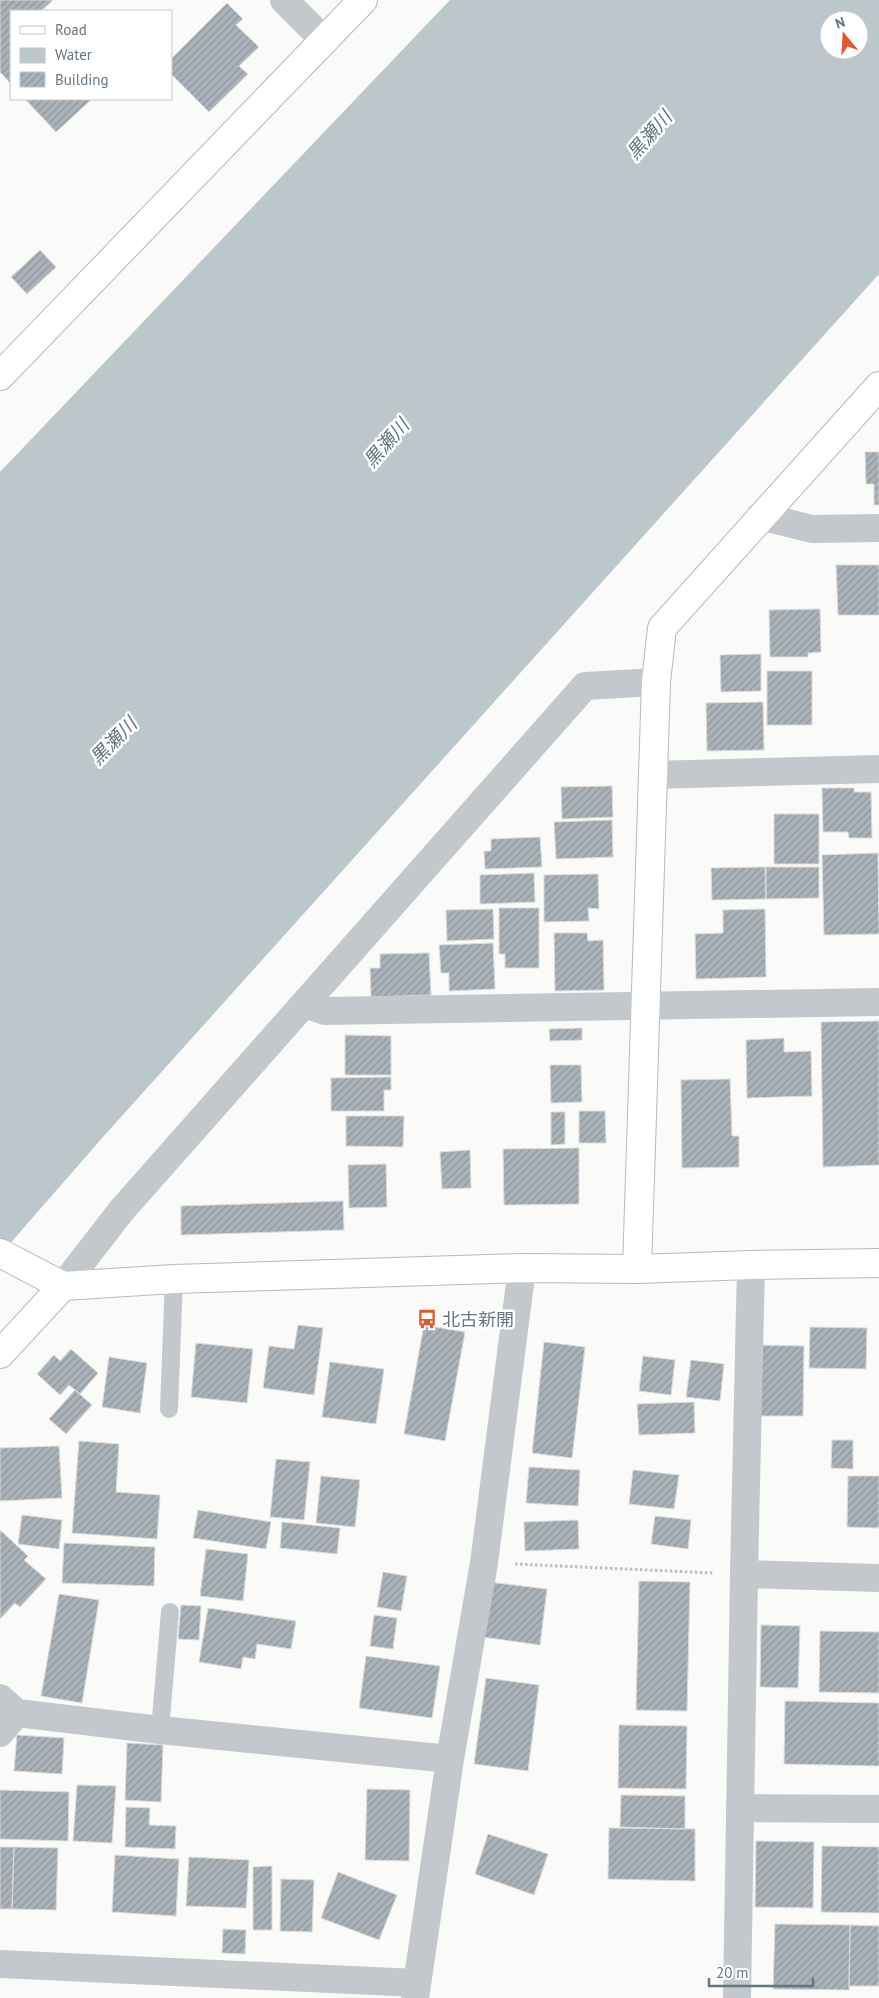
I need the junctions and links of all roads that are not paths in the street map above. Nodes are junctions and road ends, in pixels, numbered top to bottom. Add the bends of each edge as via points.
1 (284, 0) edge
2 (363, 0) edge
3 (325, 41) junction
4 (0, 376) edge
5 (879, 386) edge
6 (760, 516) junction
7 (879, 528) edge
8 (656, 682) junction
9 (879, 769) edge
10 (653, 775) junction
11 (879, 1002) edge
12 (304, 1004) junction
13 (646, 1007) junction
14 (0, 1254) edge
15 (879, 1263) edge
16 (751, 1265) junction
17 (522, 1268) junction
18 (637, 1269) junction
19 (174, 1279) junction
20 (52, 1280) junction
21 (0, 1354) edge
22 (169, 1409) dead end
23 (744, 1574) junction
24 (879, 1578) edge
25 (170, 1612) dead end
26 (6, 1715) edge
27 (160, 1730) junction
28 (450, 1758) junction
29 (740, 1808) junction
30 (879, 1809) edge
31 (0, 1964) edge
32 (416, 1991) edge
33 (737, 1998) edge

1 - 3 street
2 - 3 street
3 - 4 street
5 - 6 street
6 - 7 street via 812,529
6 - 8 street via 662,628
8 - 10 street
8 - 12 street via 585,686
9 - 10 street
10 - 13 street
11 - 13 street
12 - 13 street via 325,1011
12 - 20 street via 121,1211
13 - 18 street
14 - 20 street
15 - 16 street
16 - 18 street
16 - 23 street
17 - 18 street
17 - 19 street
17 - 28 street via 484,1563
19 - 20 street
19 - 22 lane
20 - 21 street
23 - 24 street
23 - 29 street
25 - 27 lane
26 - 27 street
27 - 28 street
28 - 32 street
29 - 30 street
29 - 33 street
31 - 32 street

